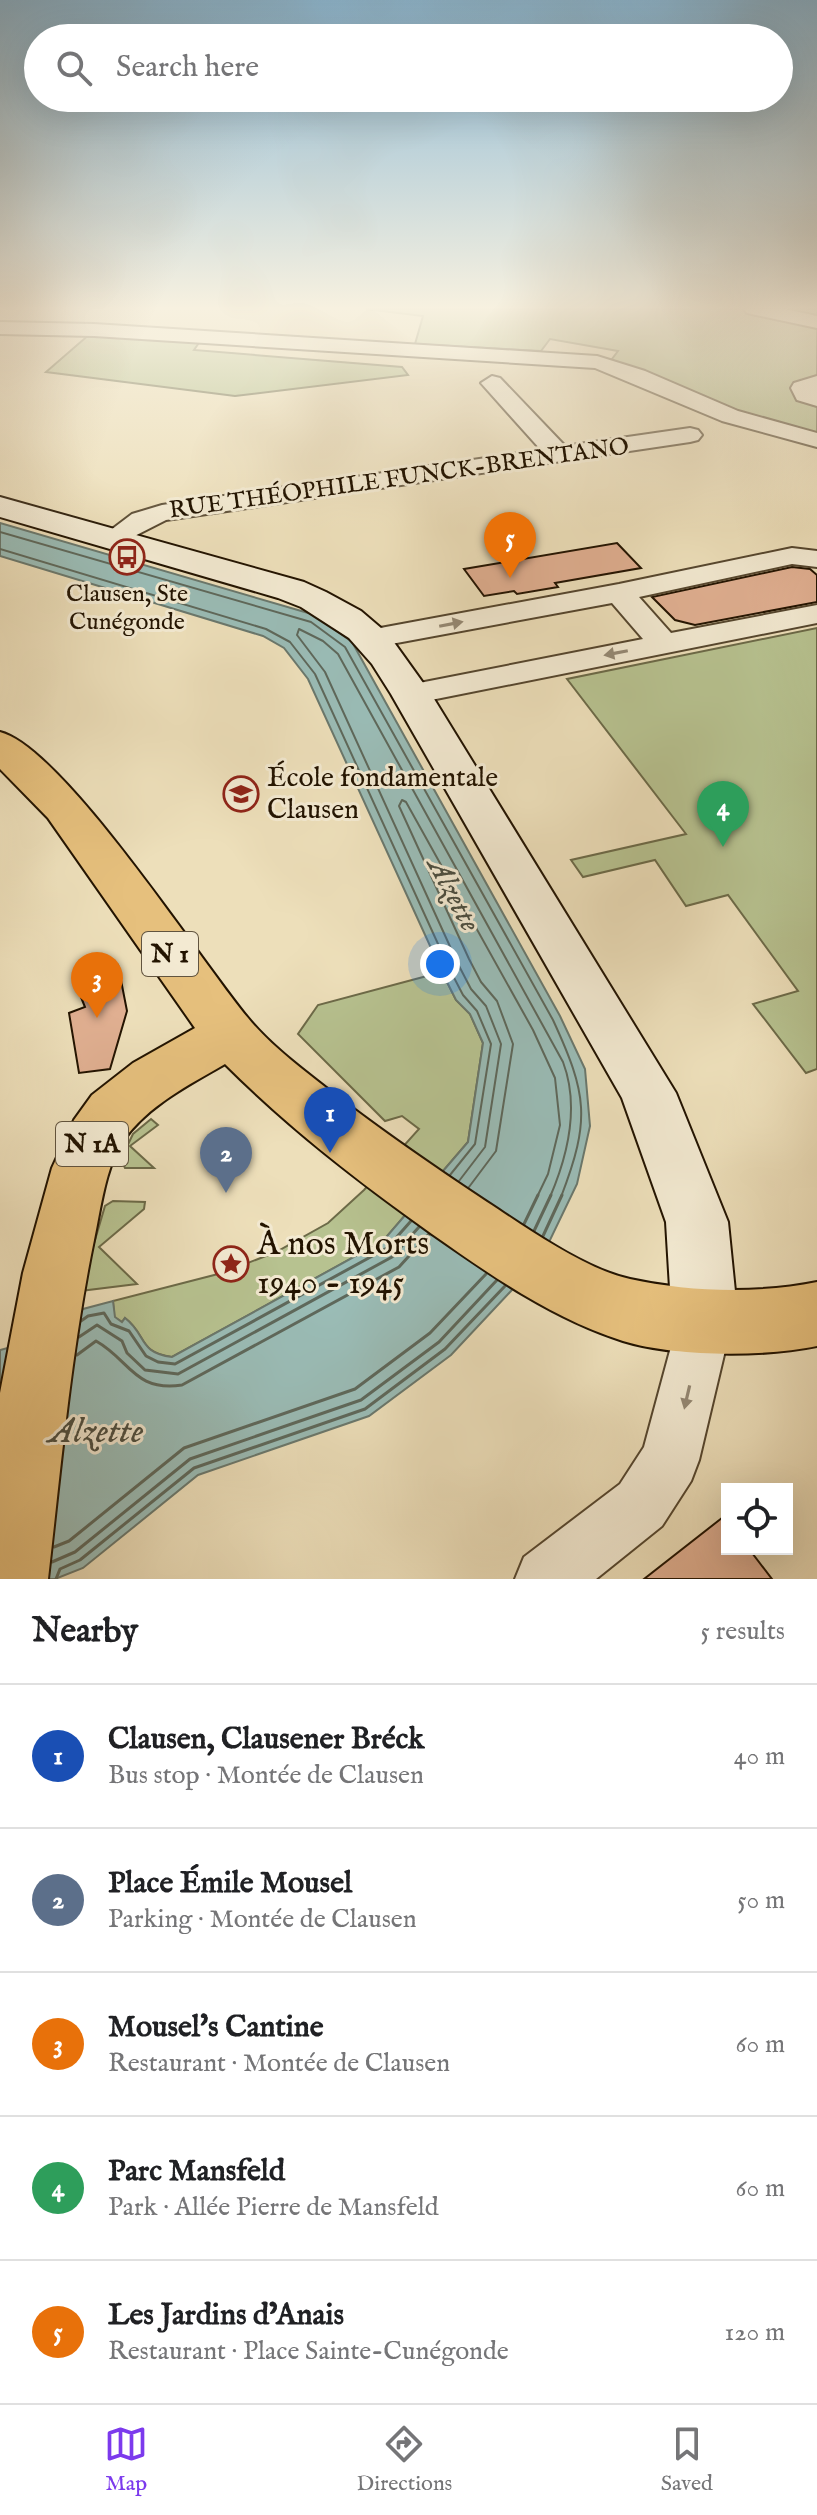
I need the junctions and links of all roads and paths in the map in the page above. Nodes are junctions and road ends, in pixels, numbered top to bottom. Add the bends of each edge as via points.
1 (492, 383) dead end
2 (654, 383) edge
3 (817, 383) edge
4 (817, 399) edge
5 (690, 435) dead end
6 (817, 440) edge
7 (561, 456) junction
8 (0, 507) edge
9 (113, 539) junction
10 (817, 559) edge
11 (619, 593) junction
12 (817, 614) edge
13 (375, 638) junction
14 (664, 644) junction
15 (411, 694) junction
16 (0, 745) edge
17 (230, 1035) junction
18 (817, 1314) edge
19 (705, 1321) junction
20 (10, 1579) edge
21 (546, 1579) edge

1 - 7 street
2 - 6 street via 770,429
3 - 4 street via 802,388
5 - 7 street, RUE THÉOPHILE FUNCK-BRENTANO
7 - 9 street, RUE THÉOPHILE FUNCK-BRENTANO via 162,513
8 - 9 main road
9 - 13 main road via 291,590 352,619
10 - 11 street via 792,556
13 -> 11 street
11 - 14 street
12 - 14 street
13 - 15 main road
14 -> 15 street
15 - 19 main road via 648,1093 697,1222
16 - 17 main road, N 1 via 64,808
17 - 19 main road, N 1 via 376,1161 536,1270 625,1310
17 - 20 main road, N 1A via 147,1084 112,1112 90,1148 76,1185 46,1316
18 - 19 main road, N 1
19 -> 21 street via 670,1460 641,1505

